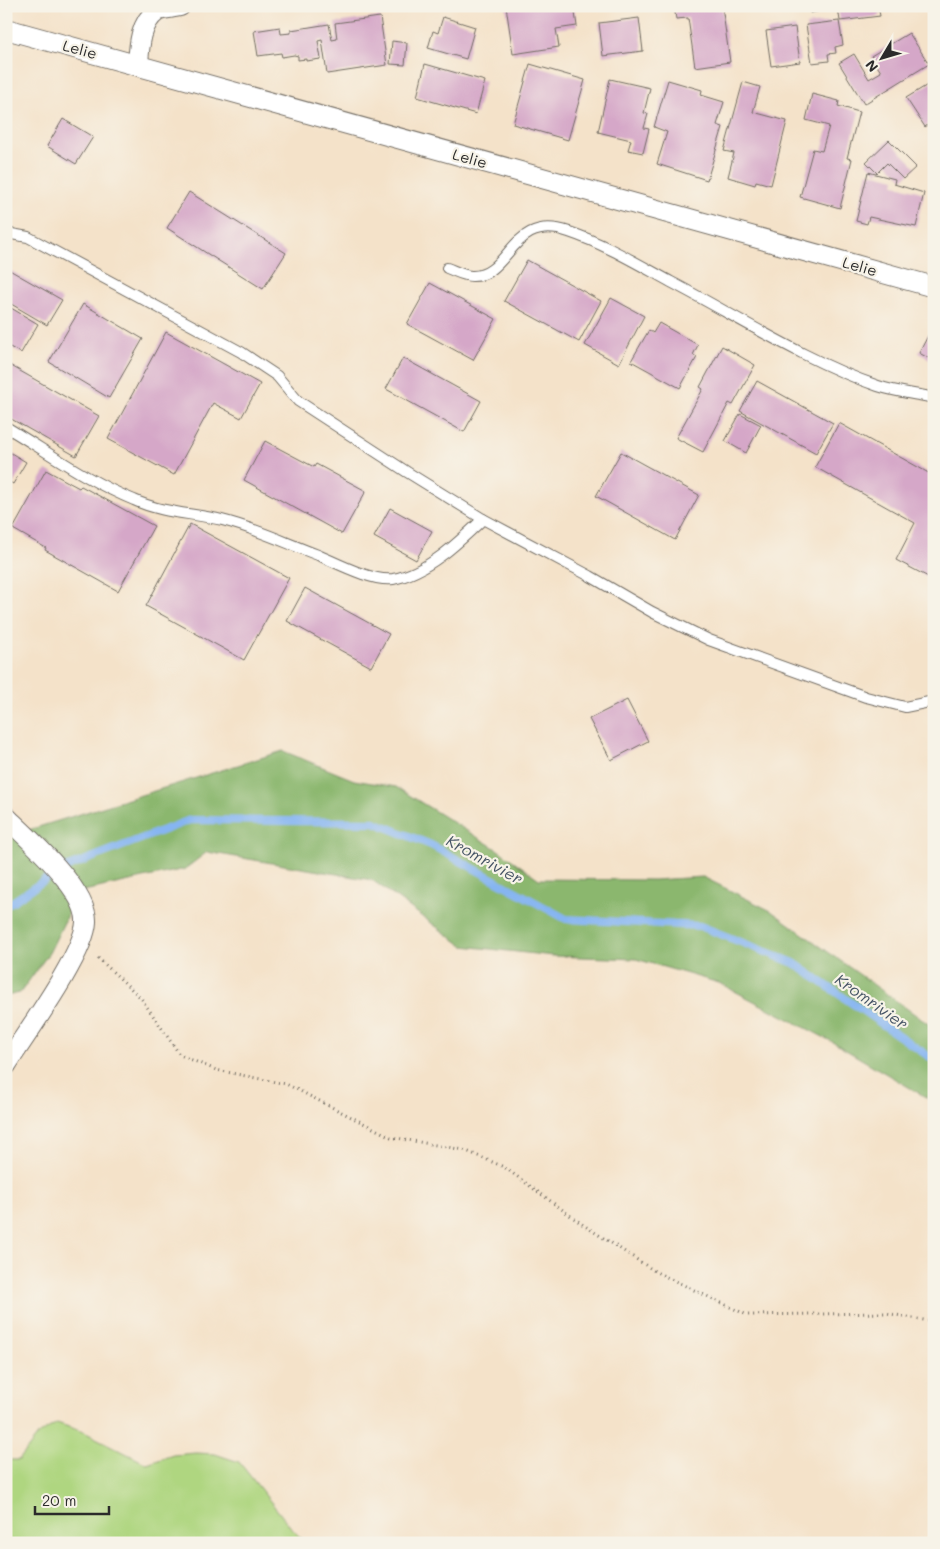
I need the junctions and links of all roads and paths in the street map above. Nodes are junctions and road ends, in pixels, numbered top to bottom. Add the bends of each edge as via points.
1 (180, 6) edge
2 (6, 29) edge
3 (138, 65) junction
4 (6, 233) edge
5 (447, 268) dead end
6 (934, 287) edge
7 (934, 398) edge
8 (6, 427) edge
9 (483, 519) junction
10 (934, 701) edge
11 (6, 817) edge
12 (81, 944) junction
13 (6, 1065) edge
14 (934, 1322) edge

1 - 3 street via 157,11 146,24 139,42
2 - 3 street, Lelie
3 - 6 street, Lelie
4 - 9 lane via 28,237 241,352 277,376 298,401
5 - 7 lane via 474,276 490,270 528,233 542,229 567,231 610,249 820,361 879,386
8 - 9 lane via 135,501 185,515 222,520 366,575 392,579 415,570 452,549
9 - 10 lane via 709,640 866,697 905,707
11 - 12 street via 60,870 81,903 87,921
12 - 13 street
12 - 14 path via 141,998 180,1055 216,1070 286,1084 392,1137 464,1150 504,1167 582,1224 656,1272 747,1315 886,1312

